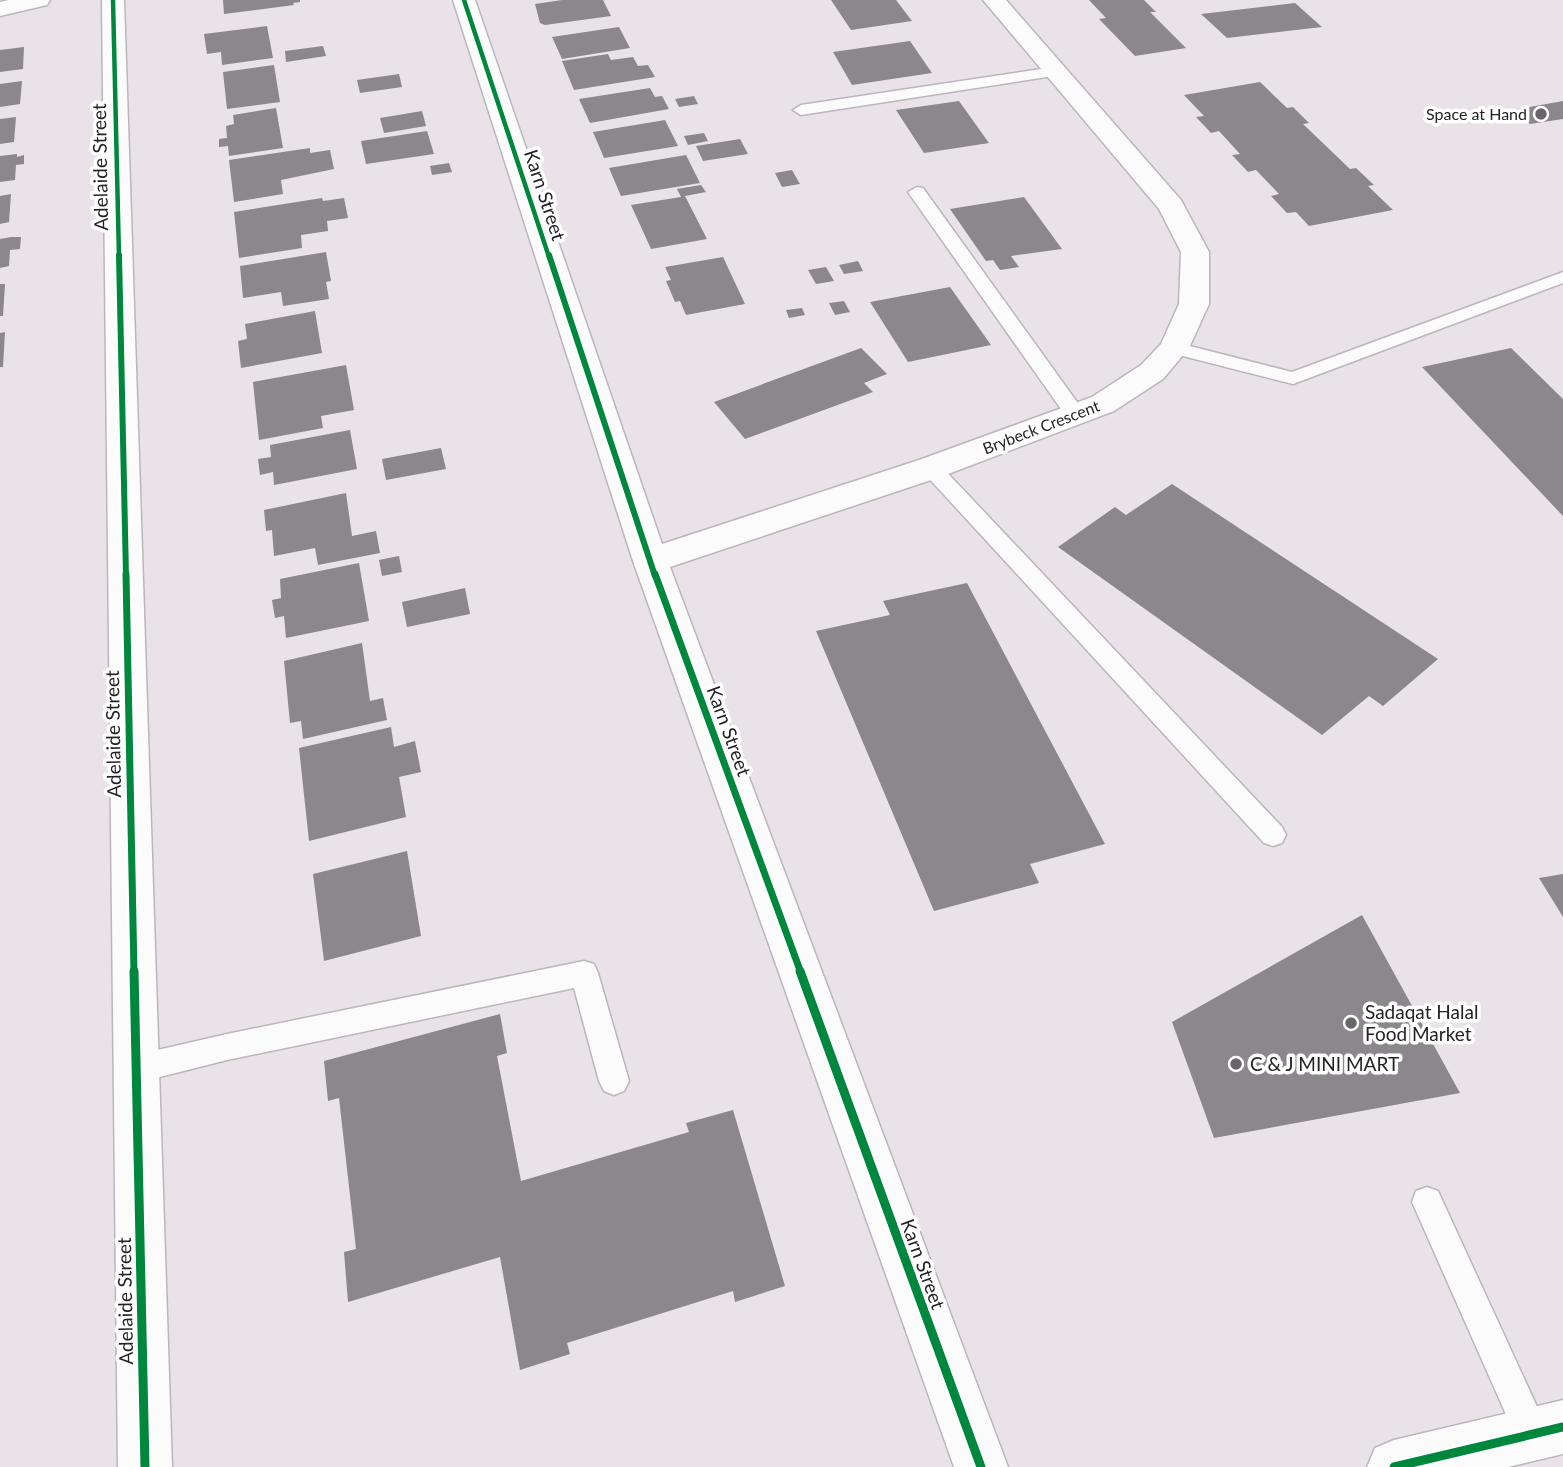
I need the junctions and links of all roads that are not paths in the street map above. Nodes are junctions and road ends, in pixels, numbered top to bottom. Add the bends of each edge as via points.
1 (39, 0) edge
2 (113, 0) edge
3 (464, 0) edge
4 (994, 0) edge
5 (0, 9) edge
6 (1055, 72) junction
7 (801, 110) dead end
8 (917, 192) dead end
9 (1563, 278) edge
10 (1174, 348) junction
11 (1075, 414) junction
12 (932, 468) junction
13 (650, 561) junction
14 (1273, 835) dead end
15 (136, 1069) junction
16 (614, 1081) dead end
17 (1427, 1202) dead end
18 (1547, 1431) edge
19 (1448, 1461) edge
20 (145, 1467) edge
21 (981, 1467) edge
22 (1394, 1467) edge

1 - 5 street
2 - 15 street, Adelaide Street
3 - 13 street, Karn Street
4 - 6 street, Brybeck Crescent
6 - 7 lane
6 - 10 street, Brybeck Crescent via 1171,206 1195,252 1194,304
8 - 11 lane
9 - 10 lane via 1293,378
10 - 11 street, Brybeck Crescent via 1152,372 1103,404
11 - 12 street, Brybeck Crescent
12 - 13 street, Brybeck Crescent
12 - 14 lane
13 - 21 street, Karn Street
15 - 16 lane via 584,973
15 - 20 street, Adelaide Street
17 - 18 lane
18 - 19 street
19 - 22 street

